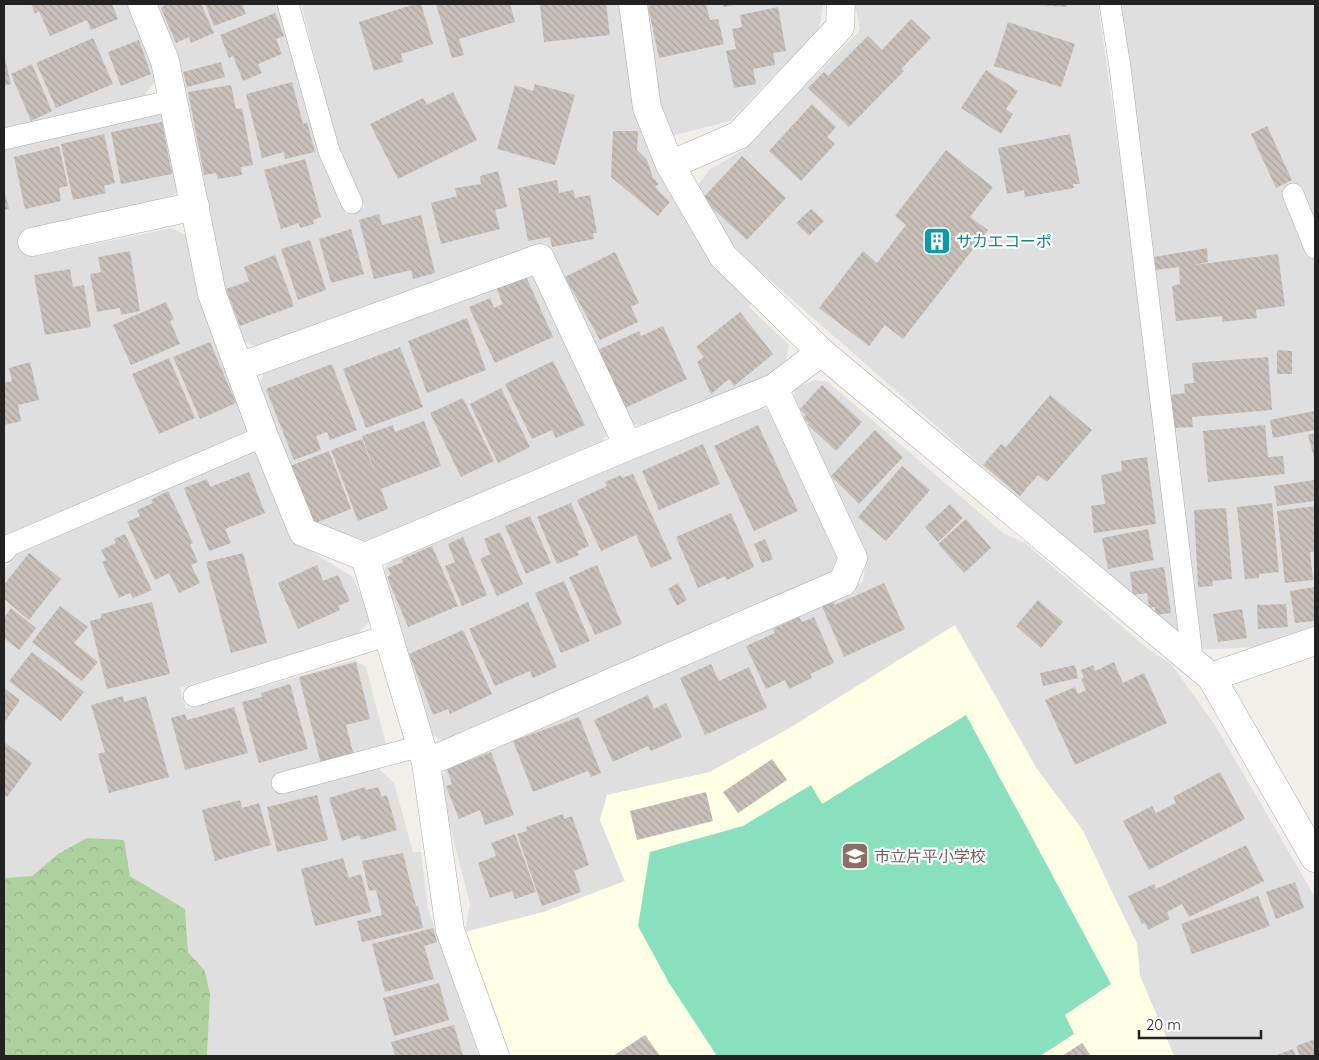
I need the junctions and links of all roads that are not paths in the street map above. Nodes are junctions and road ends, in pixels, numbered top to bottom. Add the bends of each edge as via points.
1 (142, 4) edge
2 (288, 4) edge
3 (633, 4) edge
4 (840, 4) edge
5 (1110, 4) edge
6 (174, 100) junction
7 (4, 139) edge
8 (670, 165) junction
9 (1293, 194) dead end
10 (352, 203) dead end
11 (195, 206) junction
12 (32, 242) dead end
13 (1315, 248) edge
14 (821, 352) junction
15 (239, 367) junction
16 (774, 388) junction
17 (264, 436) junction
18 (628, 446) junction
19 (4, 552) edge
20 (365, 558) junction
21 (389, 635) junction
22 (1315, 640) edge
23 (1202, 671) junction
24 (194, 696) dead end
25 (424, 755) junction
26 (282, 783) dead end
27 (1315, 858) edge
28 (495, 1056) edge

1 - 6 street via 165,61
2 - 10 lane via 329,151
3 - 8 street via 647,108
4 - 8 street via 840,27 739,135
5 - 23 lane
6 - 7 lane
6 - 11 street
8 - 14 street via 723,256
9 - 13 lane
11 - 12 street
11 - 15 street via 212,294
14 - 16 street
14 - 23 street
15 - 17 street
15 - 18 street via 540,258
16 - 18 street
16 - 25 street via 853,558 843,582
17 - 19 lane via 10,544
17 - 20 street via 304,532
18 - 20 street
20 - 21 street
21 - 24 lane
21 - 25 street
22 - 23 street
23 - 27 street
25 - 26 lane
25 - 28 street via 450,930

